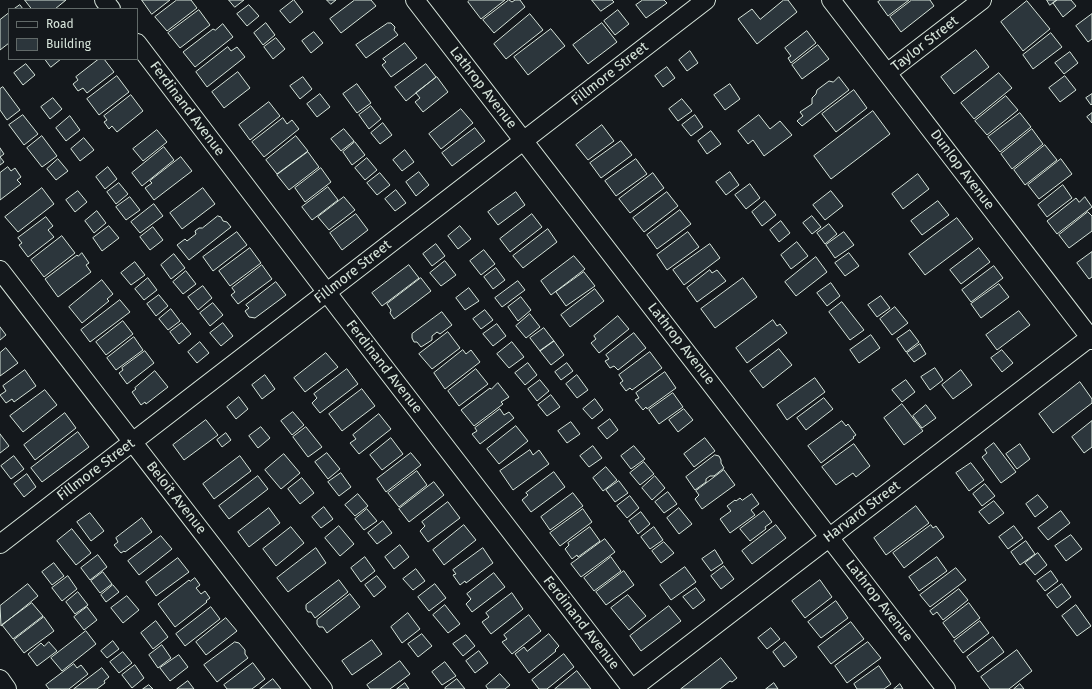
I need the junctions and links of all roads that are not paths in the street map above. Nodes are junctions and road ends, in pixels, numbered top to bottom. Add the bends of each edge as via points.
1 (104, 0) edge
2 (415, 0) edge
3 (706, 0) edge
4 (832, 0) edge
5 (982, 0) edge
6 (110, 8) edge
7 (138, 44) edge
8 (887, 73) junction
9 (523, 141) junction
10 (0, 270) edge
11 (326, 292) junction
12 (1091, 338) edge
13 (133, 442) junction
14 (829, 537) junction
15 (0, 544) edge
16 (0, 679) edge
17 (7, 689) edge
18 (323, 689) edge
19 (632, 689) edge
20 (946, 689) edge

1 - 6 street
2 - 9 street, Lathrop Avenue
3 - 9 street, Fillmore Street
4 - 8 street, Dunlop Avenue
5 - 8 street, Taylor Street
7 - 11 street, Ferdinand Avenue
8 - 12 street, Dunlop Avenue
9 - 11 street, Fillmore Street
9 - 14 street, Lathrop Avenue
10 - 13 street, Beloit Avenue
11 - 13 street, Fillmore Street
11 - 19 street, Ferdinand Avenue
12 - 14 street, Harvard Street
13 - 15 street, Fillmore Street
13 - 18 street, Beloit Avenue
14 - 19 street, Harvard Street
14 - 20 street, Lathrop Avenue
16 - 17 street

